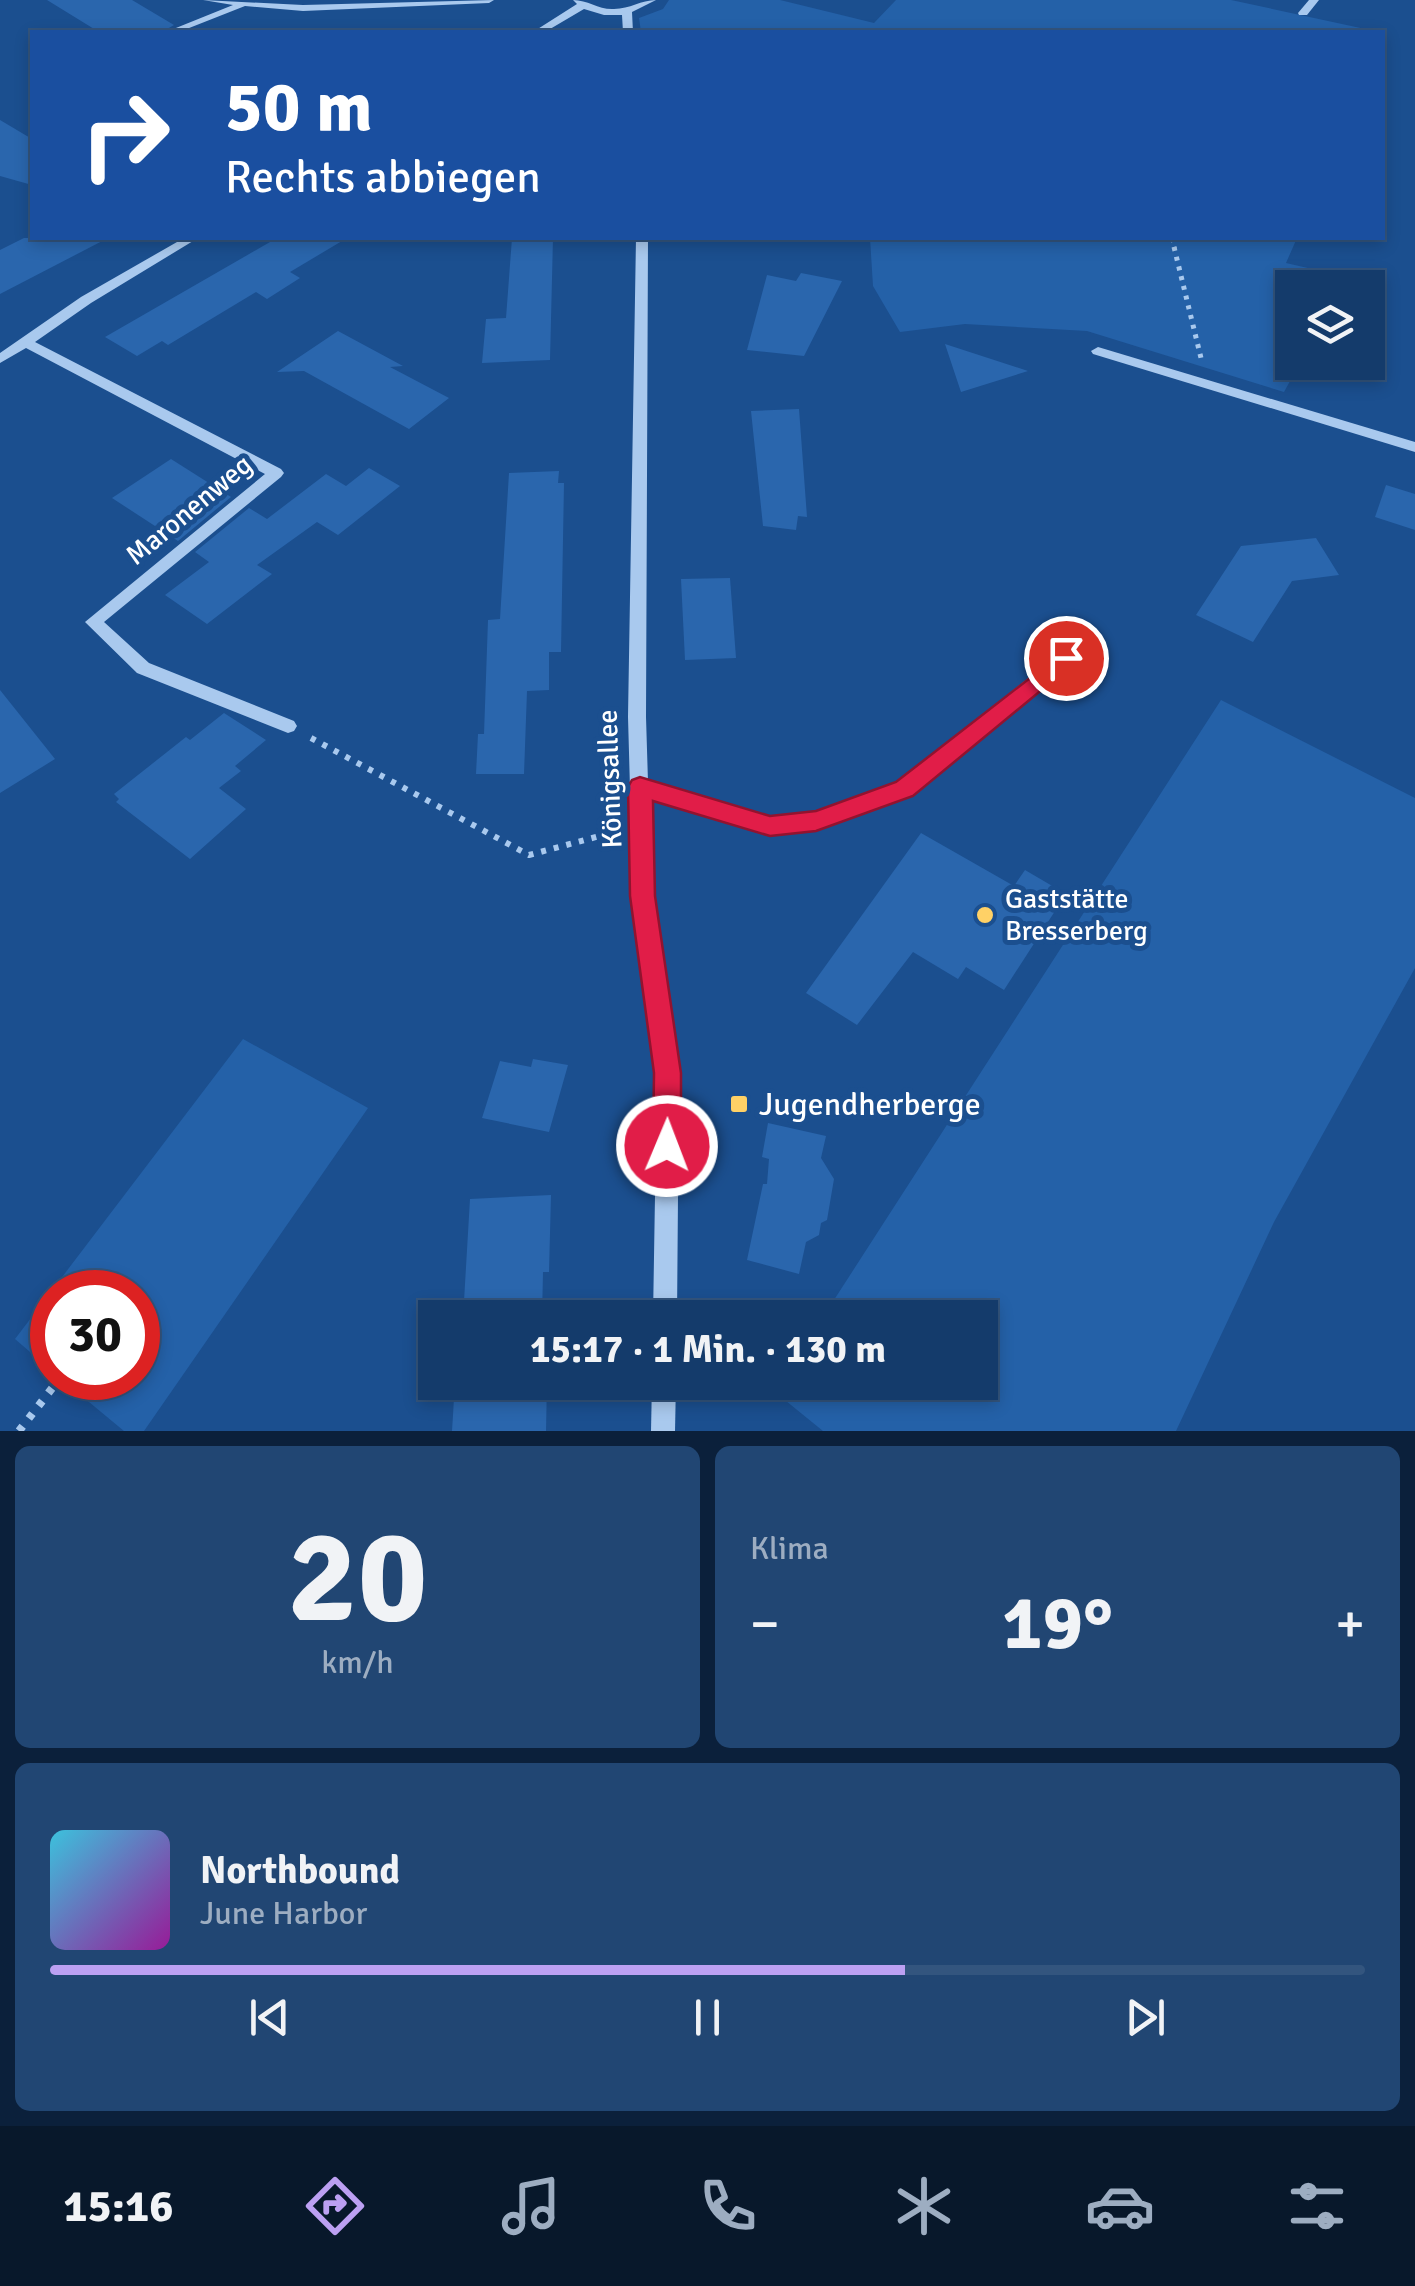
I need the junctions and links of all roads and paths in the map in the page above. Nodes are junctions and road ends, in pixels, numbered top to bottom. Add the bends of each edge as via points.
1 (208, 0) edge
2 (489, 0) edge
3 (651, 0) edge
4 (1314, 0) edge
5 (581, 3) edge
6 (241, 6) junction
7 (627, 11) junction
8 (1304, 13) dead end
9 (176, 30) edge
10 (541, 30) edge
11 (628, 30) edge
12 (189, 240) edge
13 (642, 240) edge
14 (1172, 240) edge
15 (25, 342) junction
16 (1098, 351) dead end
17 (0, 360) edge
18 (1207, 384) junction
19 (1415, 447) edge
20 (1066, 658) dead end
21 (288, 726) joint
22 (640, 787) junction
23 (642, 825) junction
24 (664, 1300) edge
25 (43, 1400) edge
26 (664, 1400) edge
27 (19, 1431) edge
28 (663, 1431) edge

1 - 6 street
2 - 6 street
3 - 7 street
4 - 8 street
5 - 7 street
5 - 10 street
6 - 9 street
7 - 11 street
12 - 15 street
13 - 22 street, Königsallee
14 - 18 path
15 - 17 street
15 - 21 street, Maronenweg via 276,473 94,622 143,668
16 - 18 street
18 - 19 street
20 - 22 street via 904,789 816,821 770,826
21 - 23 path via 529,856
22 - 23 street, Königsallee
23 - 24 street, Königsallee via 643,896 668,1073
25 - 27 path
26 - 28 street

